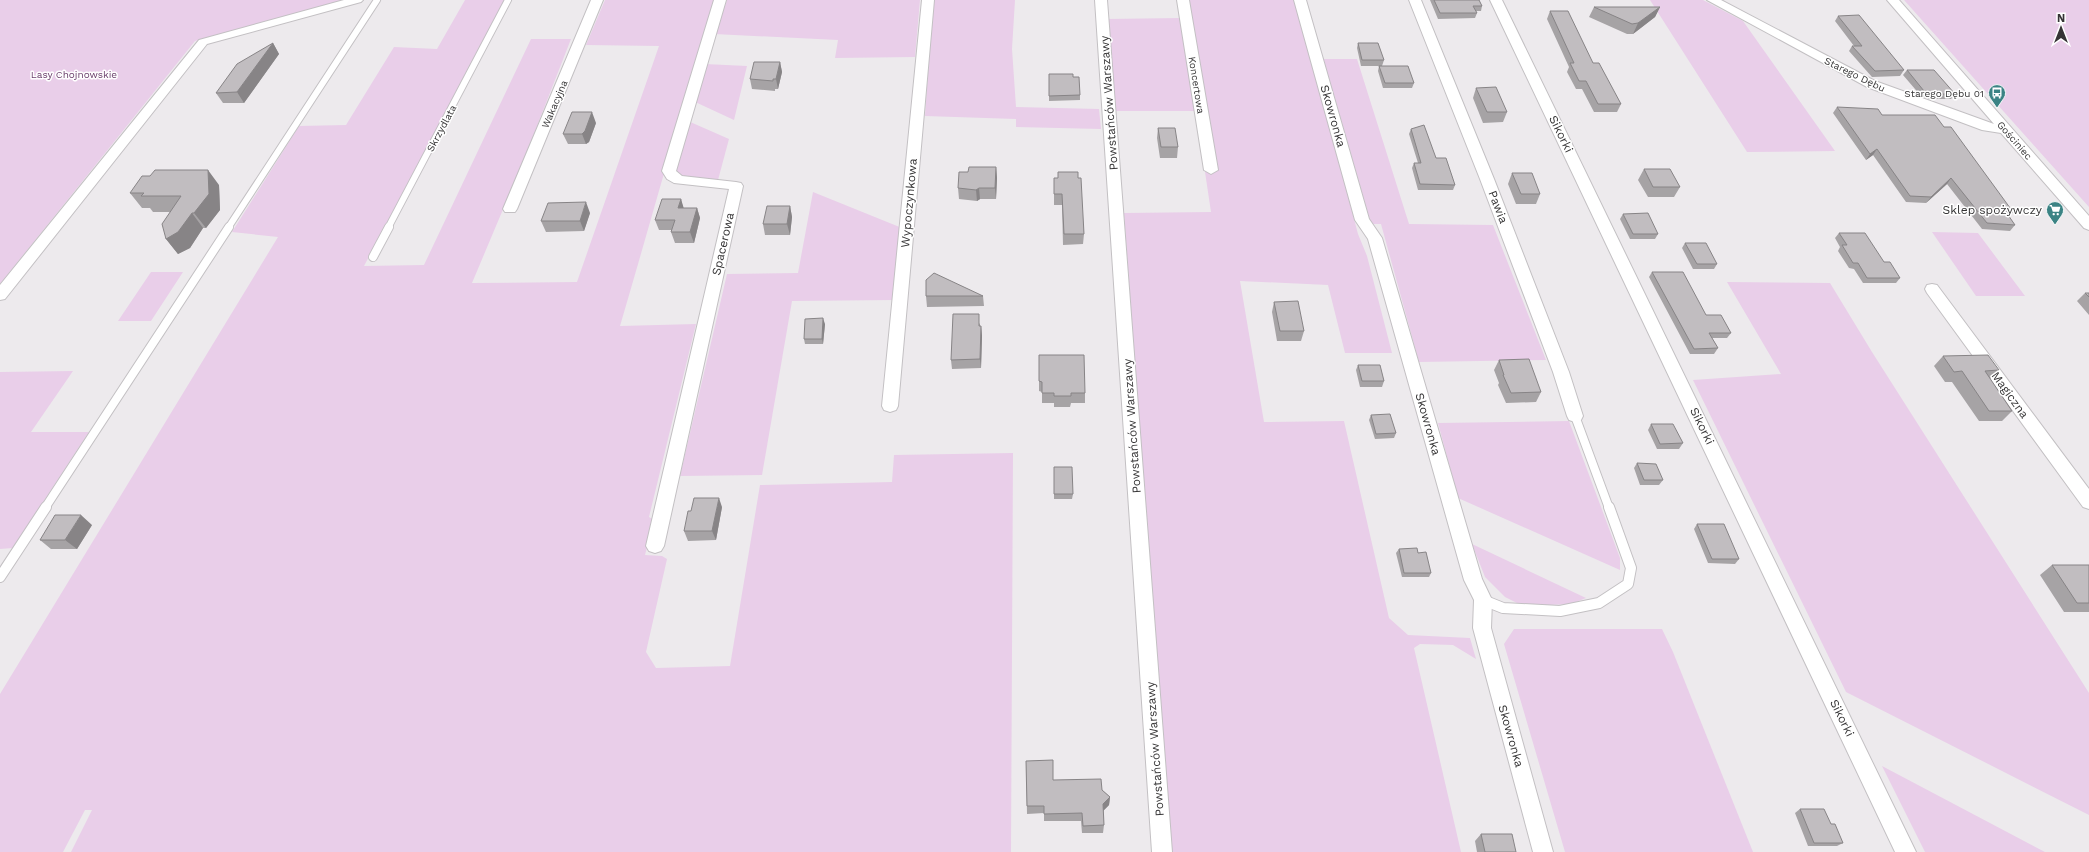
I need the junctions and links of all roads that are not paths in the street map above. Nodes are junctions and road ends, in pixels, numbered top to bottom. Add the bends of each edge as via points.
1 (357, 0) edge
2 (377, 0) edge
3 (508, 0) edge
4 (597, 0) edge
5 (720, 0) edge
6 (928, 0) edge
7 (1101, 0) edge
8 (1183, 0) edge
9 (1300, 0) edge
10 (1415, 0) edge
11 (1496, 0) edge
12 (1714, 0) edge
13 (1893, 0) edge
14 (2005, 128) junction
15 (1211, 170) dead end
16 (510, 209) dead end
17 (2089, 225) edge
18 (374, 257) dead end
19 (1932, 289) dead end
20 (0, 295) edge
21 (890, 406) dead end
22 (1575, 416) joint
23 (2089, 502) edge
24 (655, 546) dead end
25 (0, 576) edge
26 (1483, 600) junction
27 (1162, 852) edge
28 (1543, 852) edge
29 (1906, 852) edge

1 - 20 street via 203,42
2 - 25 lane
3 - 18 lane, Skrzydlata
4 - 16 street, Wakacyjna
5 - 24 street, Spacerowa via 669,171 679,180 736,186
6 - 21 street, Wypoczynkowa
7 - 27 street, Powstańców Warszawy
8 - 15 street, Koncertowa
9 - 26 street, Skowronka via 1362,220 1375,238 1473,580
10 - 22 street, Pawia via 1490,186 1561,372
11 - 29 street, Sikorki
12 - 14 street, Starego Dębu via 1871,84 1986,127
13 - 14 street, Gościniec
14 - 17 street, Gościniec
19 - 23 street, Magiczna
22 - 26 lane via 1631,568 1628,584 1599,603 1560,611 1503,608
26 - 28 street, Skowronka via 1482,628

